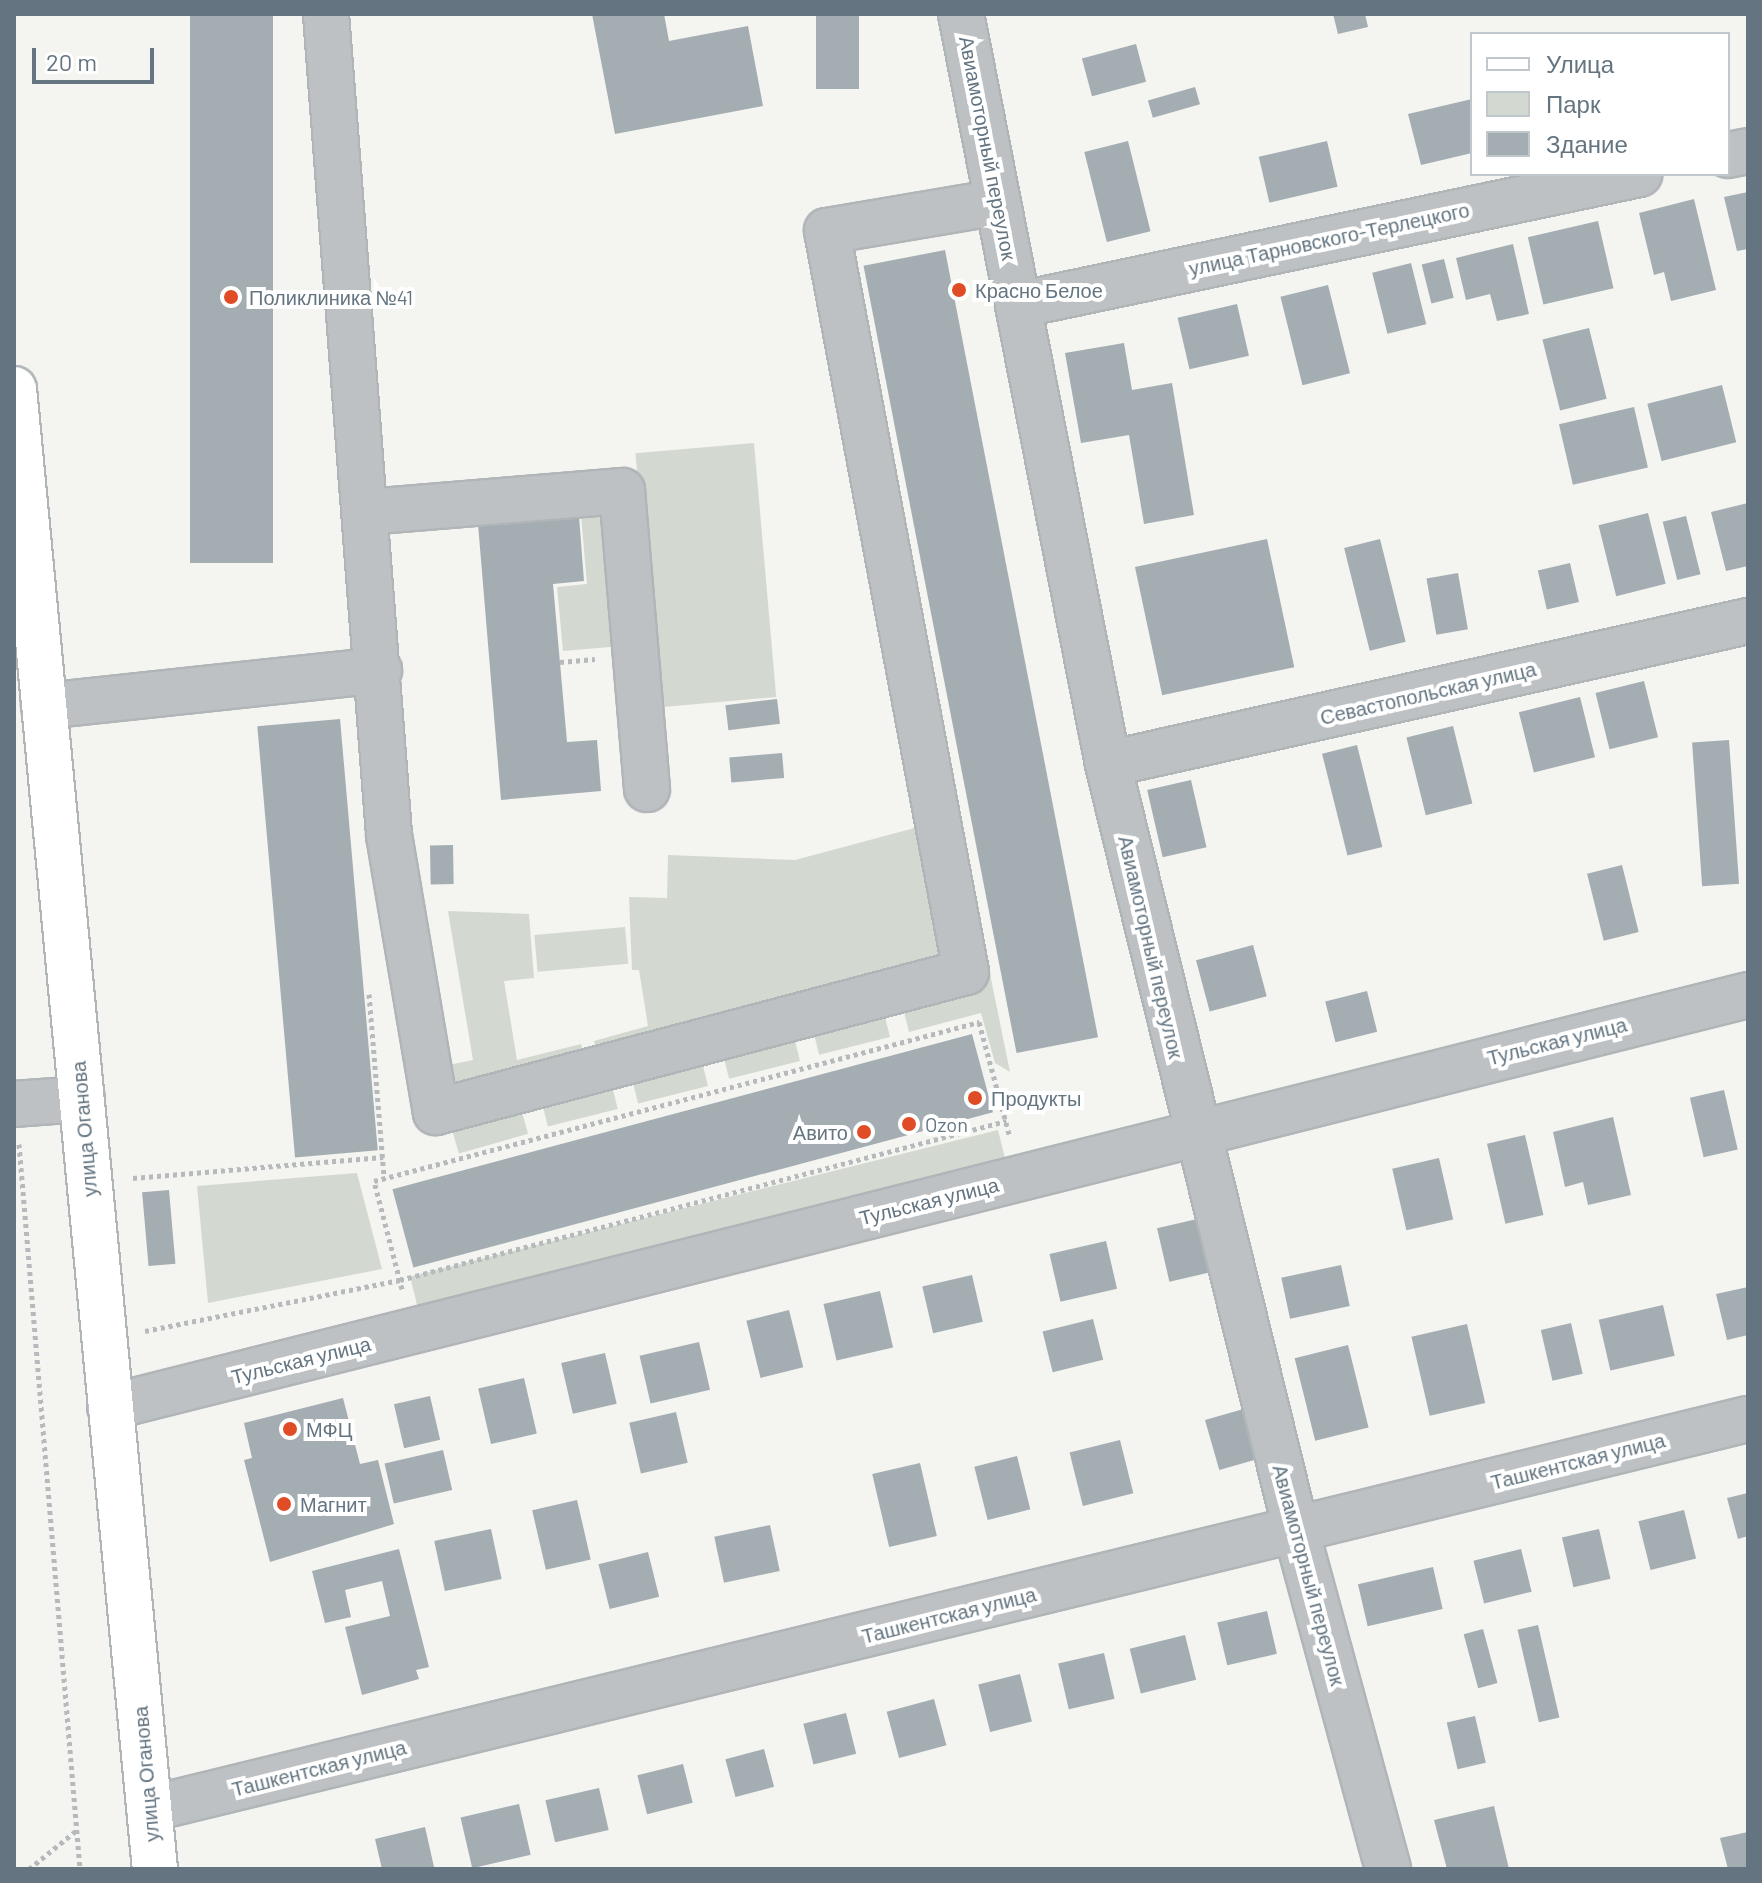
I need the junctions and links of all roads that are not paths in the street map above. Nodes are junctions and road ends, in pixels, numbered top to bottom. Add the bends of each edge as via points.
1 (326, 14) edge
2 (961, 14) edge
3 (1630, 176) edge
4 (998, 202) junction
5 (1018, 305) junction
6 (14, 389) edge
7 (366, 512) junction
8 (1748, 621) edge
9 (379, 670) junction
10 (44, 706) junction
11 (1108, 764) junction
12 (647, 789) dead end
13 (1748, 995) edge
14 (82, 1099) junction
15 (15, 1104) edge
16 (1194, 1128) junction
17 (110, 1407) junction
18 (1748, 1419) edge
19 (1296, 1530) junction
20 (149, 1809) junction
21 (155, 1869) edge
22 (1388, 1869) edge

1 - 7 street
2 - 4 street, Авиамоторный переулок
3 - 5 street, улица Тарновского-Терлецкого
4 - 5 street, Авиамоторный переулок
4 - 9 street via 827,231 966,972 436,1112 389,835
5 - 11 street, Авиамоторный переулок
6 - 10 main road, улица Оганова
7 - 9 street
7 - 12 street via 622,491
8 - 11 street, Севастопольская улица
9 - 10 street
10 - 14 main road, улица Оганова
11 - 16 street, Авиамоторный переулок
13 - 16 street, Тульская улица
14 - 15 street
14 - 17 main road, улица Оганова
16 - 17 street, Тульская улица via 1021,1177
16 - 19 street, Авиамоторный переулок
17 - 20 main road, улица Оганова
18 - 19 street, Ташкентская улица
19 - 20 street, Ташкентская улица
19 - 22 street, Авиамоторный переулок
20 - 21 main road, улица Оганова

